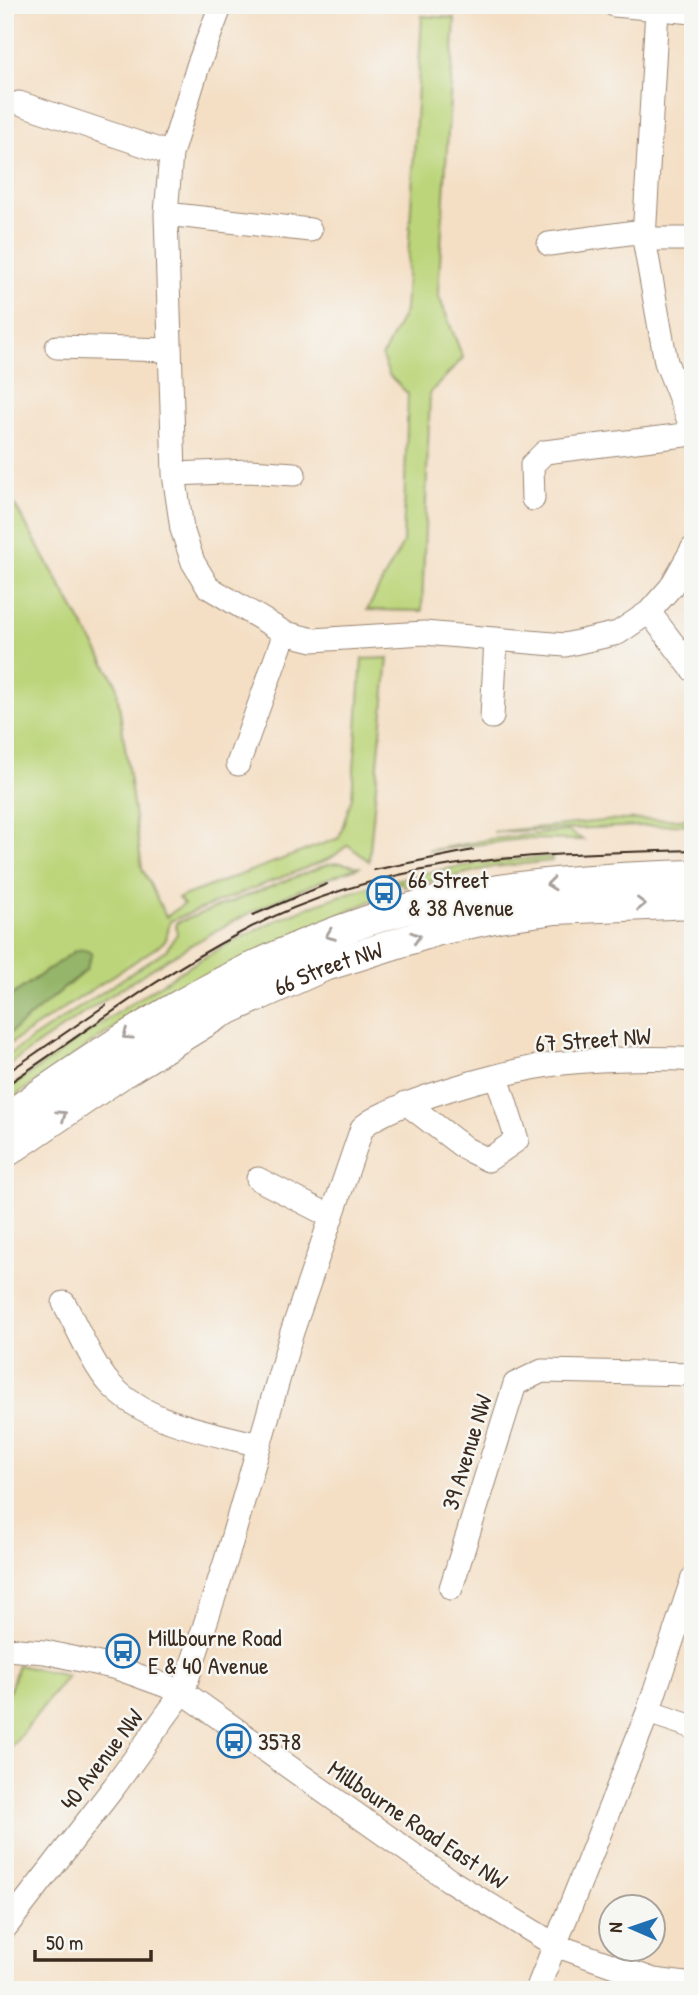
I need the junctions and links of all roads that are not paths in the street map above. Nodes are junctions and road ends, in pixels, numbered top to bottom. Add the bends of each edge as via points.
1 (221, 5) edge
2 (614, 5) edge
3 (657, 9) junction
4 (693, 12) edge
5 (19, 103) dead end
6 (171, 154) junction
7 (166, 214) junction
8 (310, 230) dead end
9 (644, 235) junction
10 (693, 239) edge
11 (549, 244) dead end
12 (57, 347) dead end
13 (169, 350) junction
14 (693, 433) edge
15 (174, 474) junction
16 (294, 474) dead end
17 (533, 499) dead end
18 (693, 548) edge
19 (649, 612) junction
20 (285, 633) junction
21 (496, 639) junction
22 (693, 670) edge
23 (492, 717) dead end
24 (238, 764) dead end
25 (693, 874) edge
26 (693, 903) edge
27 (693, 1060) edge
28 (497, 1077) junction
29 (406, 1103) junction
30 (385, 1114) joint
31 (5, 1119) edge
32 (5, 1153) edge
33 (258, 1179) dead end
34 (330, 1216) junction
35 (64, 1303) dead end
36 (693, 1374) edge
37 (258, 1445) junction
38 (693, 1578) edge
39 (451, 1588) dead end
40 (5, 1649) edge
41 (183, 1692) junction
42 (648, 1712) junction
43 (693, 1727) edge
44 (5, 1928) edge
45 (555, 1945) junction
46 (693, 1985) edge
47 (537, 1990) edge

1 - 6 street
2 - 3 street
3 - 4 street
3 - 9 street
5 - 6 street
6 - 7 street
7 - 8 street
7 - 13 street
9 - 10 street
9 - 11 street
9 - 14 street via 666,362
12 - 13 street
13 - 15 street
14 - 17 street via 545,452 532,465
15 - 16 street
15 - 20 street via 182,528 193,562 208,587
18 - 19 street via 671,587
19 - 21 street via 618,633 565,645
19 - 22 street
20 - 21 street via 313,640 424,633
20 - 24 street
21 - 23 street
25 -> 31 main road, 66 Street NW via 531,886 369,920 213,985 140,1026
32 -> 26 main road, 66 Street NW via 220,1013 322,967 439,930 498,917 556,909
27 - 28 street, 67 Street NW via 543,1065
28 - 29 street, 67 Street NW
28 - 29 street via 517,1140 488,1160 466,1149
29 - 30 street, 67 Street NW
30 - 34 street, 40 Avenue NW via 369,1121 358,1136
33 - 34 street
34 - 37 street, 40 Avenue NW
35 - 37 street via 108,1382 138,1408
36 - 39 street, 39 Avenue NW via 542,1371 516,1384
37 - 41 street, 40 Avenue NW
38 - 42 street
40 - 41 street, Millbourne Road East NW via 45,1651 117,1668
41 - 44 street, 40 Avenue NW
41 - 45 street, Millbourne Road East NW via 449,1881
42 - 43 street
42 - 45 street
45 - 46 street, Millbourne Road East NW via 654,1980
45 - 47 street

